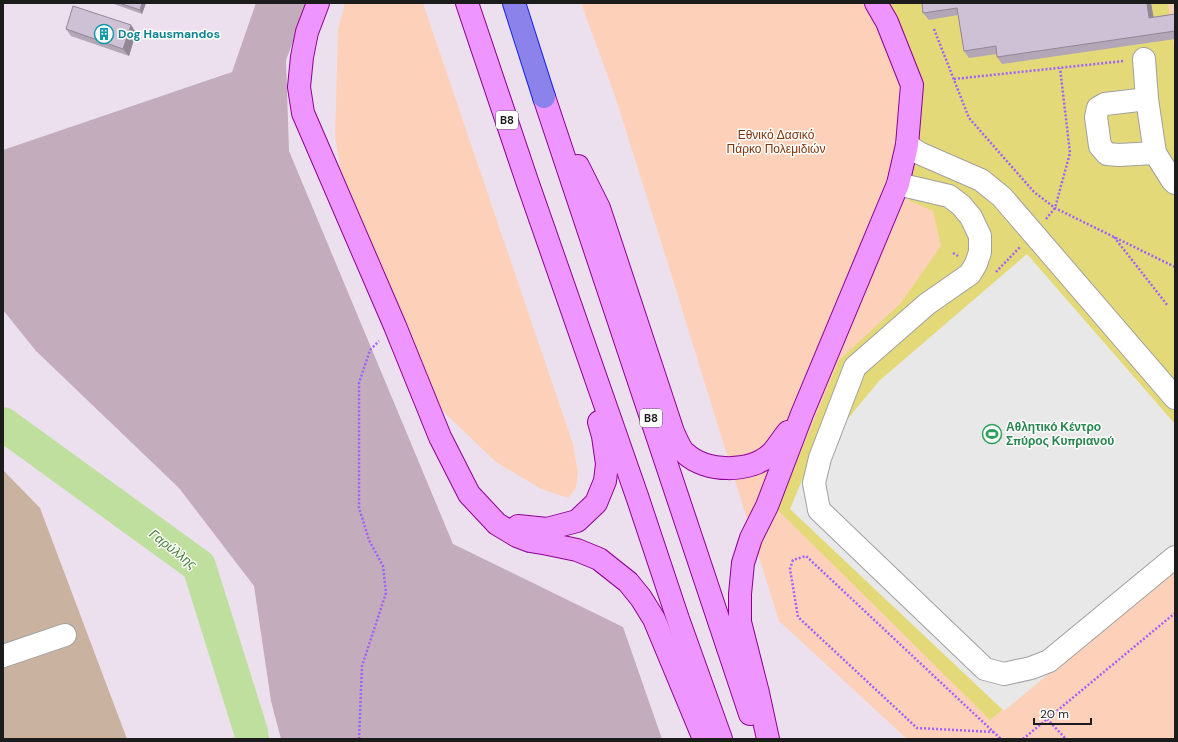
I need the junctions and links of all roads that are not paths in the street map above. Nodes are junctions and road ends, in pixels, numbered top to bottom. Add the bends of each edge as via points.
1 (318, 3) edge
2 (467, 3) edge
3 (514, 3) edge
4 (876, 3) edge
5 (1144, 59) road end
6 (544, 97) junction
7 (1147, 99) junction
8 (907, 144) junction
9 (1156, 153) junction
10 (527, 181) junction
11 (1175, 183) edge
12 (898, 184) junction
13 (1175, 398) edge
14 (802, 414) junction
15 (497, 524) junction
16 (1175, 557) edge
17 (65, 635) dead end
18 (3, 656) edge
19 (704, 739) edge
20 (721, 739) edge
21 (758, 739) edge
22 (768, 739) edge

1 - 15 main road via 306,32 302,57 300,87 303,113 443,444 470,494
2 - 10 main road, B8
3 - 6 highway, B8
4 - 8 main road via 887,22 912,85
5 - 7 lane
6 - 14 main road via 600,208 673,432 684,453 715,467 740,468 756,463 771,454
6 - 21 main road, B8
7 - 9 lane
7 - 9 lane via 1105,104 1098,108 1096,117 1100,146 1107,154
8 - 12 main road
8 - 13 lane via 919,153 981,180 1002,197
9 - 11 lane
10 - 15 main road via 603,436 607,464 605,481 596,503 577,521 547,529
10 - 20 main road, B8
12 - 14 main road
12 - 16 lane via 949,196 961,204 980,236 980,252 970,274 927,304 855,367 820,458 814,483 819,510 985,669 1004,674 1049,661
14 - 22 main road via 743,563 740,622
15 - 19 main road via 530,542 577,550 599,559 628,582 654,619
17 - 18 lane

